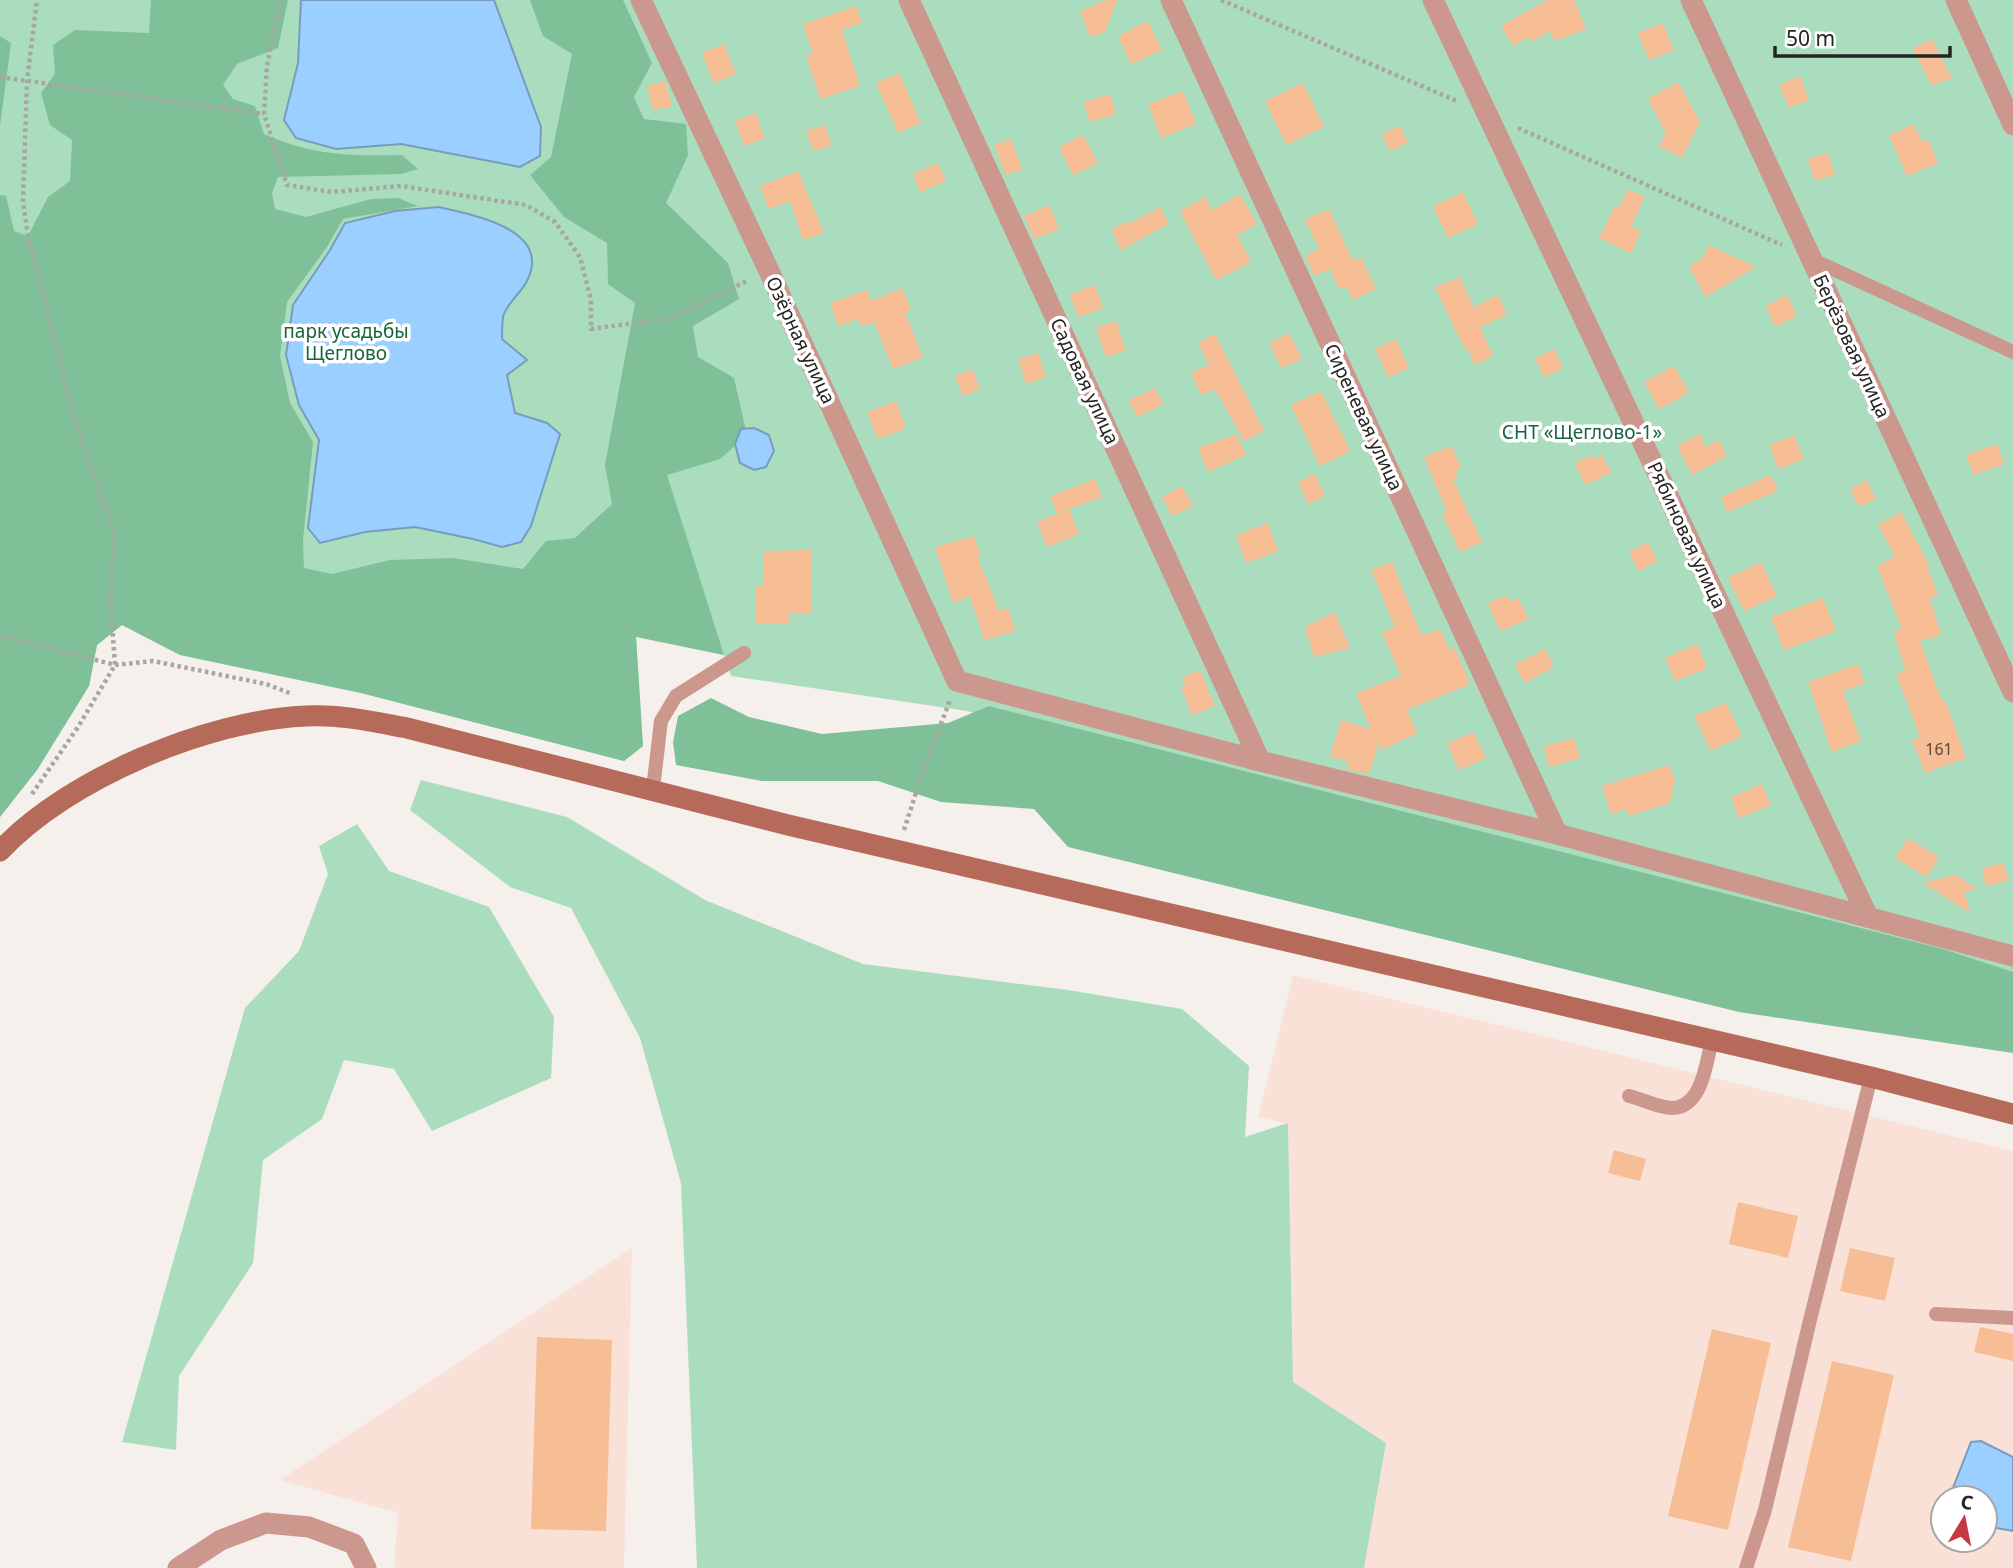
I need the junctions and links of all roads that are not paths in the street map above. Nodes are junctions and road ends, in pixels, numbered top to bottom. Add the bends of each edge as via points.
1 (641, 0) edge
2 (909, 0) edge
3 (1171, 0) edge
4 (1433, 0) edge
5 (1691, 0) edge
6 (1956, 0) edge
7 (2013, 125) edge
8 (1811, 259) junction
9 (2013, 352) edge
10 (744, 653) dead end
11 (2013, 692) edge
12 (1260, 761) junction
13 (653, 789) junction
14 (1557, 834) junction
15 (0, 851) edge
16 (1868, 917) junction
17 (2013, 956) edge
18 (1712, 1040) junction
19 (1871, 1077) junction
20 (1629, 1096) dead end
21 (2013, 1114) edge
22 (1936, 1314) dead end
23 (2013, 1318) edge
24 (178, 1568) edge
25 (366, 1568) edge
26 (1746, 1568) edge

1 - 12 street, Озёрная улица via 957,681
2 - 12 street, Садовая улица
3 - 14 street, Сиреневая улица
4 - 16 street, Рябиновая улица
5 - 8 street, Берёзовая улица
6 - 7 street
8 - 9 lane
8 - 11 street, Берёзовая улица
10 - 13 lane via 676,696 661,721
12 - 14 street
13 - 15 main road via 407,728 349,718 279,718 171,747 102,778 42,813
13 - 18 main road via 788,825
14 - 16 street
16 - 17 street
18 - 19 main road
18 - 20 lane via 1698,1092 1686,1104 1672,1108
19 - 21 main road
19 - 26 lane via 1765,1510
22 - 23 lane
24 - 25 street via 221,1540 266,1523 309,1527 354,1544

